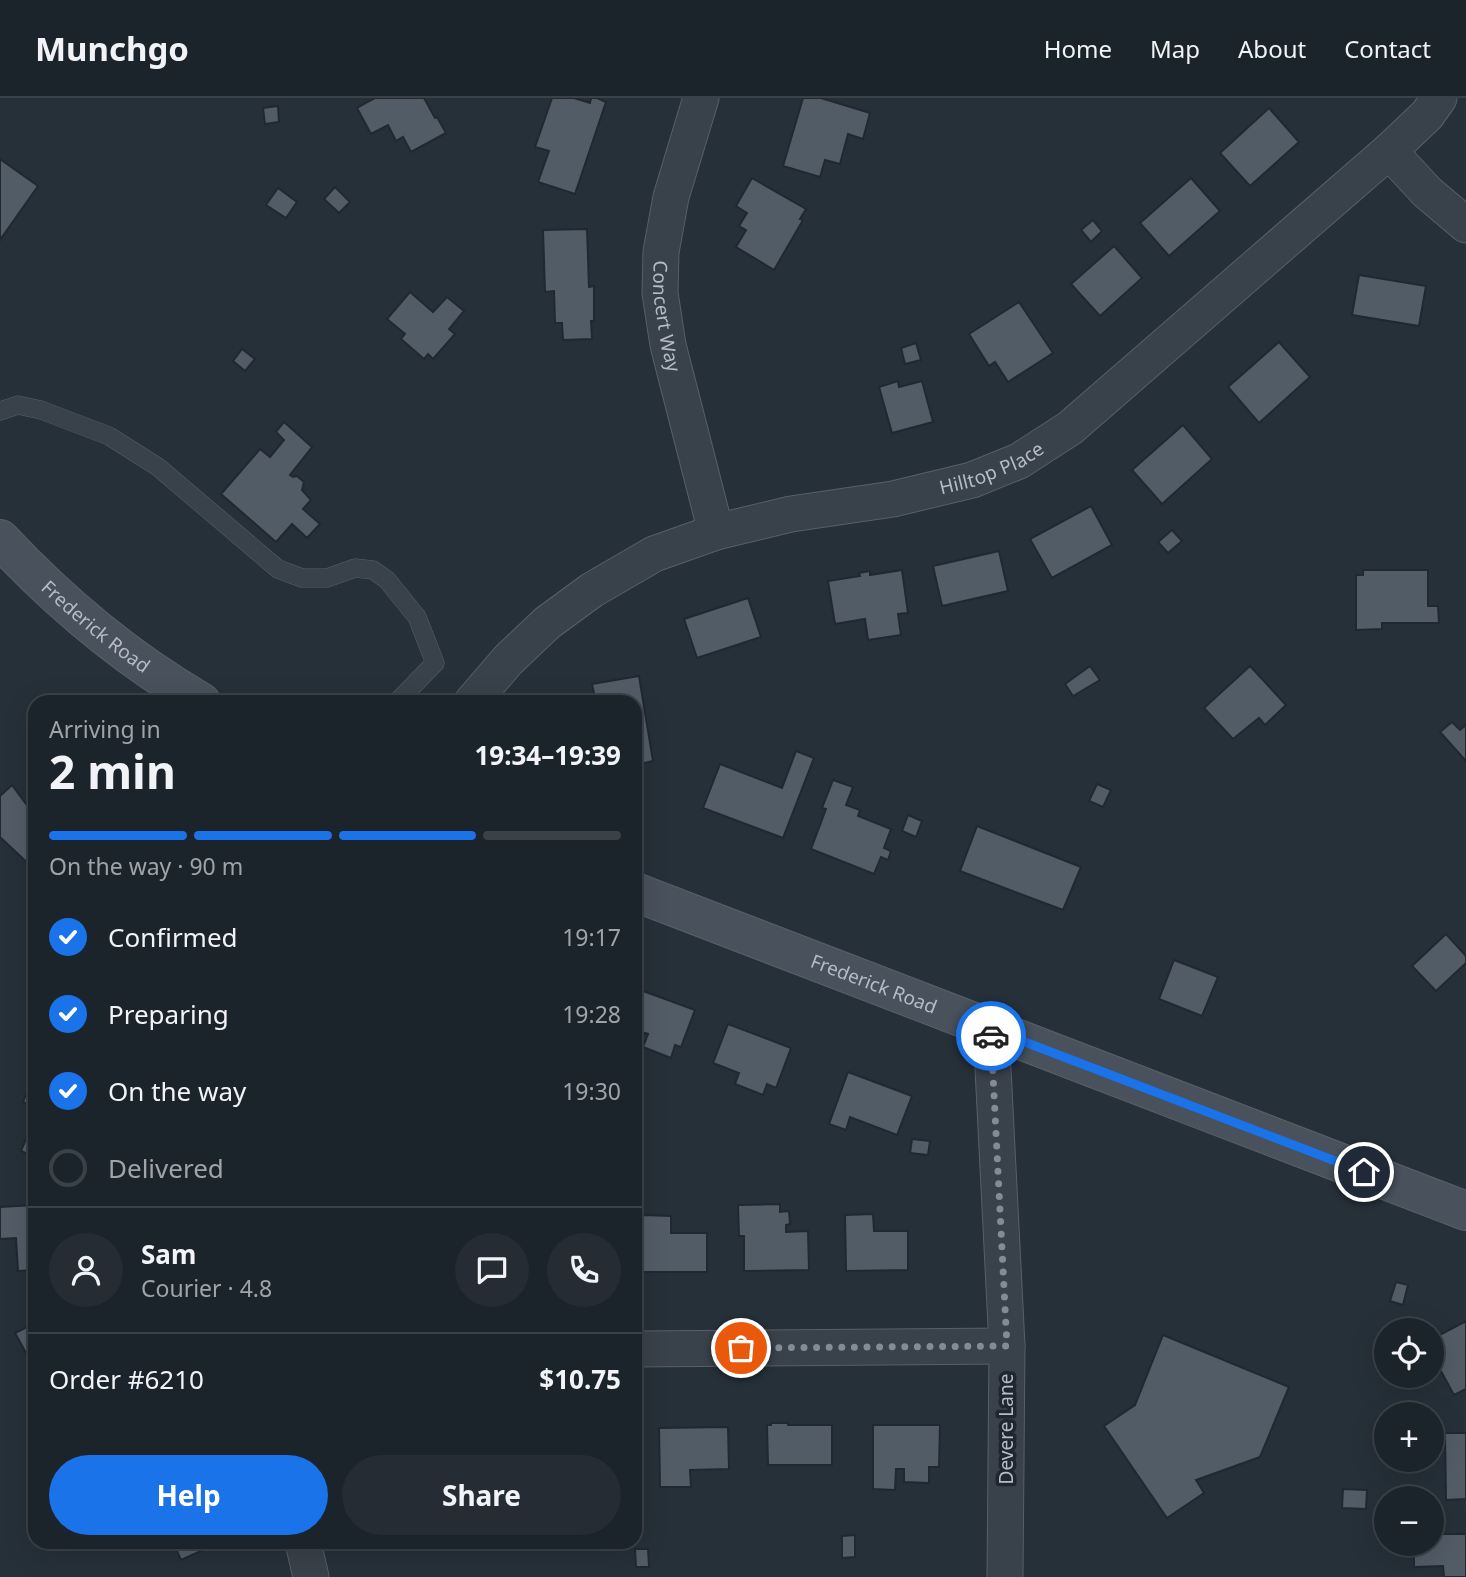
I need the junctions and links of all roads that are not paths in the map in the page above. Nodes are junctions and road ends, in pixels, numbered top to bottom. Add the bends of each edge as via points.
1 (701, 98) edge
2 (1439, 98) edge
3 (1389, 151) junction
4 (1466, 225) edge
5 (0, 411) edge
6 (716, 532) junction
7 (0, 539) edge
8 (190, 695) edge
9 (404, 695) edge
10 (478, 695) edge
11 (642, 895) edge
12 (991, 1029) junction
13 (1466, 1211) edge
14 (1007, 1346) junction
15 (642, 1349) edge
16 (305, 1549) edge
17 (311, 1577) edge
18 (1005, 1577) edge

1 - 6 street, Concert Way via 671,197 661,252 660,293 668,345
2 - 3 street, Hilltop Place
3 - 4 street
3 - 6 street, Hilltop Place via 1070,428 1018,461 972,480 893,499 791,514
5 - 9 lane via 18,405 41,410 109,436 158,467 278,569 302,578 327,578 355,568 373,570 417,617 435,663
6 - 10 street, Hilltop Place via 654,554 592,590 547,623
7 - 8 main road, Frederick Road via 71,607 131,656
11 - 12 main road, Frederick Road
12 - 13 main road, Frederick Road
12 - 14 street, Devere Lane
14 - 15 street
14 - 18 street, Devere Lane
16 - 17 street

